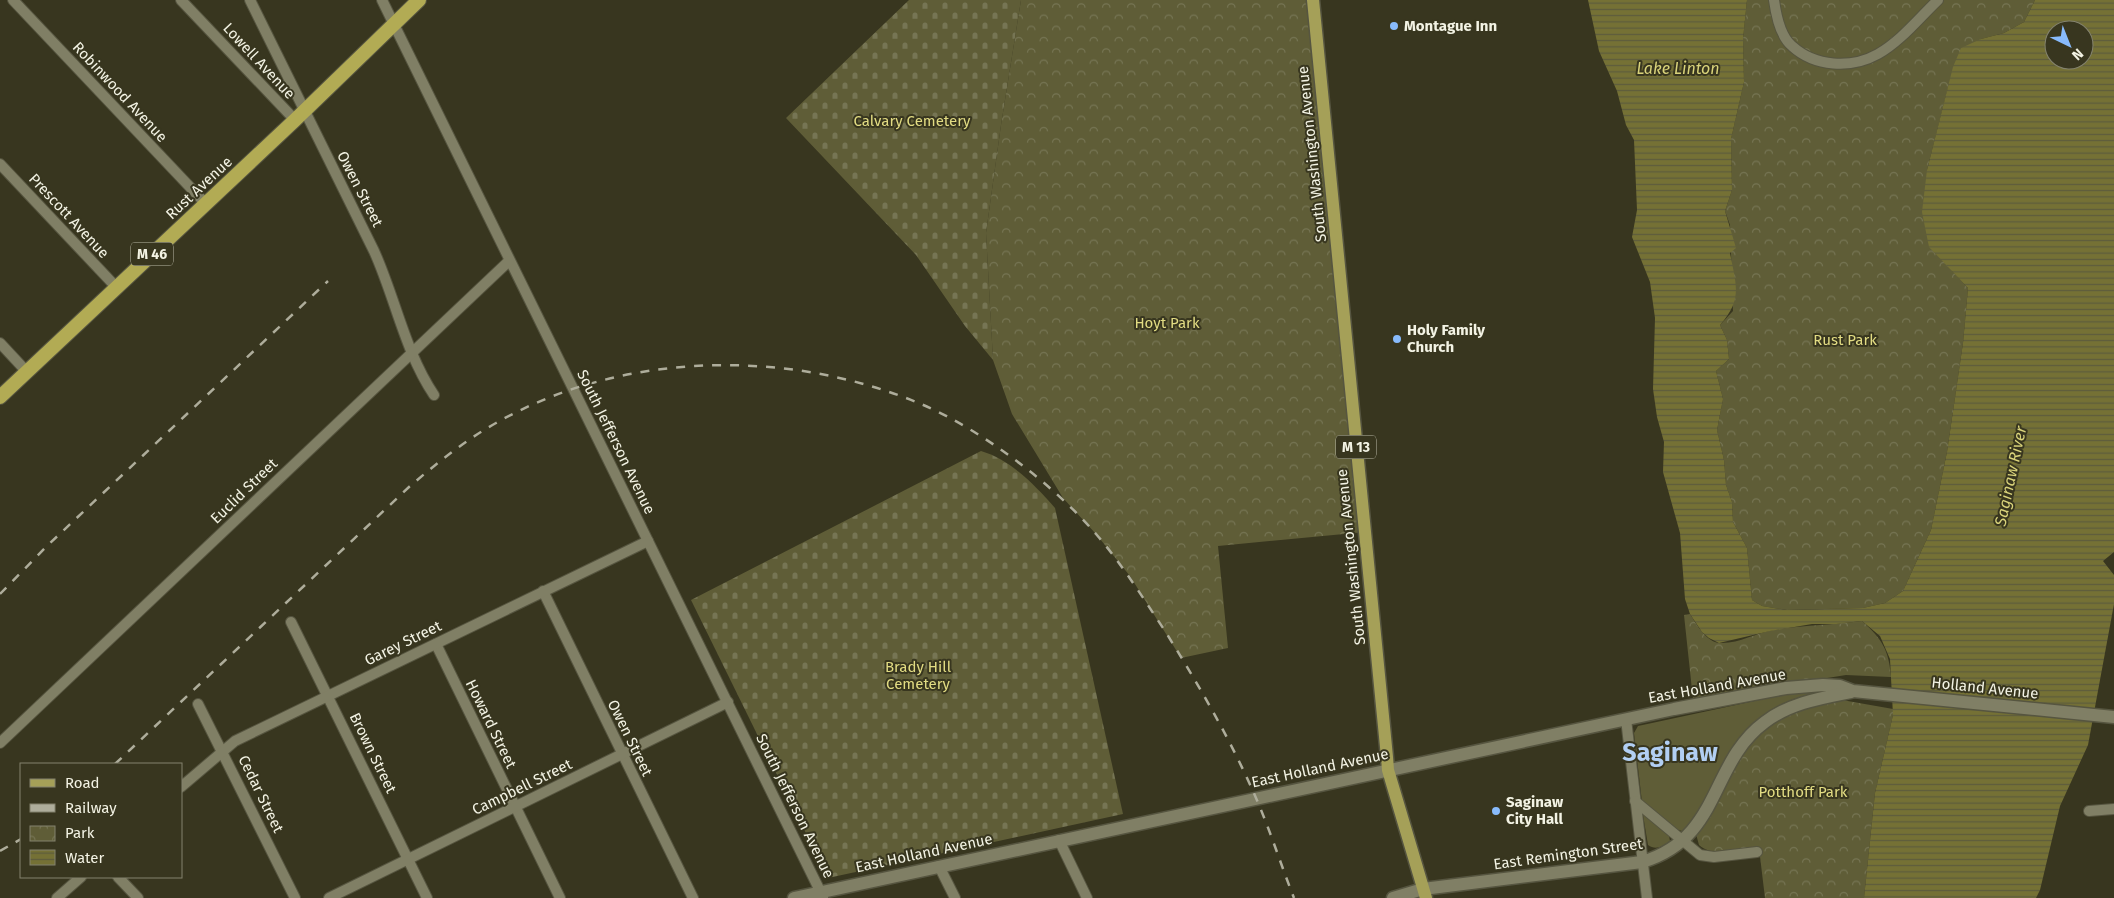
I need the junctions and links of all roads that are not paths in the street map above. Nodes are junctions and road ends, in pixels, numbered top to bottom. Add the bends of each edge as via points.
1 (13, 0) edge
2 (181, 0) edge
3 (250, 0) edge
4 (382, 0) edge
5 (419, 0) edge
6 (1313, 0) edge
7 (1774, 0) edge
8 (1938, 0) edge
9 (394, 24) junction
10 (299, 115) junction
11 (0, 164) edge
12 (206, 204) junction
13 (509, 261) junction
14 (117, 288) junction
15 (0, 343) edge
16 (412, 352) junction
17 (27, 372) junction
18 (434, 395) dead end
19 (0, 398) edge
20 (648, 541) junction
21 (543, 591) junction
22 (291, 622) dead end
23 (436, 644) junction
24 (1853, 691) junction
25 (328, 696) junction
26 (728, 702) junction
27 (198, 704) dead end
28 (2114, 717) edge
29 (1626, 719) junction
30 (0, 743) edge
31 (223, 750) junction
32 (622, 756) junction
33 (1388, 770) junction
34 (182, 786) edge
35 (1635, 801) junction
36 (515, 807) junction
37 (2114, 809) edge
38 (2089, 811) dead end
39 (1059, 840) junction
40 (1682, 842) junction
41 (1757, 852) dead end
42 (407, 858) junction
43 (1642, 862) junction
44 (939, 866) junction
45 (80, 878) edge
46 (119, 878) edge
47 (1424, 894) edge
48 (822, 895) edge
49 (57, 898) edge
50 (138, 898) edge
51 (295, 898) edge
52 (329, 898) edge
53 (427, 898) edge
54 (560, 898) edge
55 (693, 898) edge
56 (794, 898) edge
57 (955, 898) edge
58 (1087, 898) edge
59 (1393, 898) edge
60 (1647, 898) edge

1 - 12 street, Robinwood Avenue
2 - 10 street, Lowell Avenue
3 - 10 street, Owen Street
4 - 9 street, South Jefferson Avenue
5 - 9 highway, Rust Avenue / M 46
6 - 33 main road, South Washington Avenue / M 13
7 - 8 street via 1779,23 1790,45 1808,57 1842,65 1877,54 1891,45
9 - 10 highway, Rust Avenue / M 46
9 - 13 street, South Jefferson Avenue
10 - 12 highway, Rust Avenue / M 46
10 - 16 street, Owen Street via 381,266
11 - 14 street, Prescott Avenue
12 - 14 highway, Rust Avenue / M 46
13 - 16 street, Euclid Street
13 - 20 street, South Jefferson Avenue
14 - 17 highway, Rust Avenue / M 46
15 - 17 street
16 - 18 street, Owen Street
16 - 30 street, Euclid Street
17 - 19 highway, Rust Avenue / M 46
20 - 21 street, Garey Street
20 - 26 street, South Jefferson Avenue
21 - 23 street, Garey Street
21 - 32 street, Owen Street
22 - 25 street, Brown Street
23 - 25 street, Garey Street
23 - 36 street, Howard Street
24 - 28 main road, Holland Avenue
24 - 29 main road, East Holland Avenue via 1823,685 1786,688
24 - 40 main road, East Remington Street via 1784,709 1764,722 1733,758 1715,797
25 - 31 street, Garey Street via 235,741
25 - 42 street, Brown Street
26 - 32 street, Campbell Street
26 - 48 street, South Jefferson Avenue
27 - 31 street, Cedar Street
29 - 33 main road, East Holland Avenue
29 - 35 street
31 - 34 street, Garey Street
31 - 51 street, Cedar Street
32 - 36 street, Campbell Street
32 - 55 street, Owen Street
33 - 39 main road, East Holland Avenue
33 - 47 main road, South Washington Avenue / M 13
35 - 40 street
35 - 43 street
36 - 42 street, Campbell Street
36 - 54 street, Howard Street
37 - 38 street
39 - 44 main road, East Holland Avenue
39 - 58 street
40 - 41 street via 1704,856
40 - 43 main road, East Remington Street via 1657,858
42 - 52 street, Campbell Street
42 - 53 street, Brown Street
43 - 47 main road, East Remington Street
43 - 60 street
44 - 48 main road, East Holland Avenue
44 - 57 street
45 - 49 street
46 - 50 street
47 - 59 main road, East Remington Street
48 - 56 main road, East Holland Avenue

